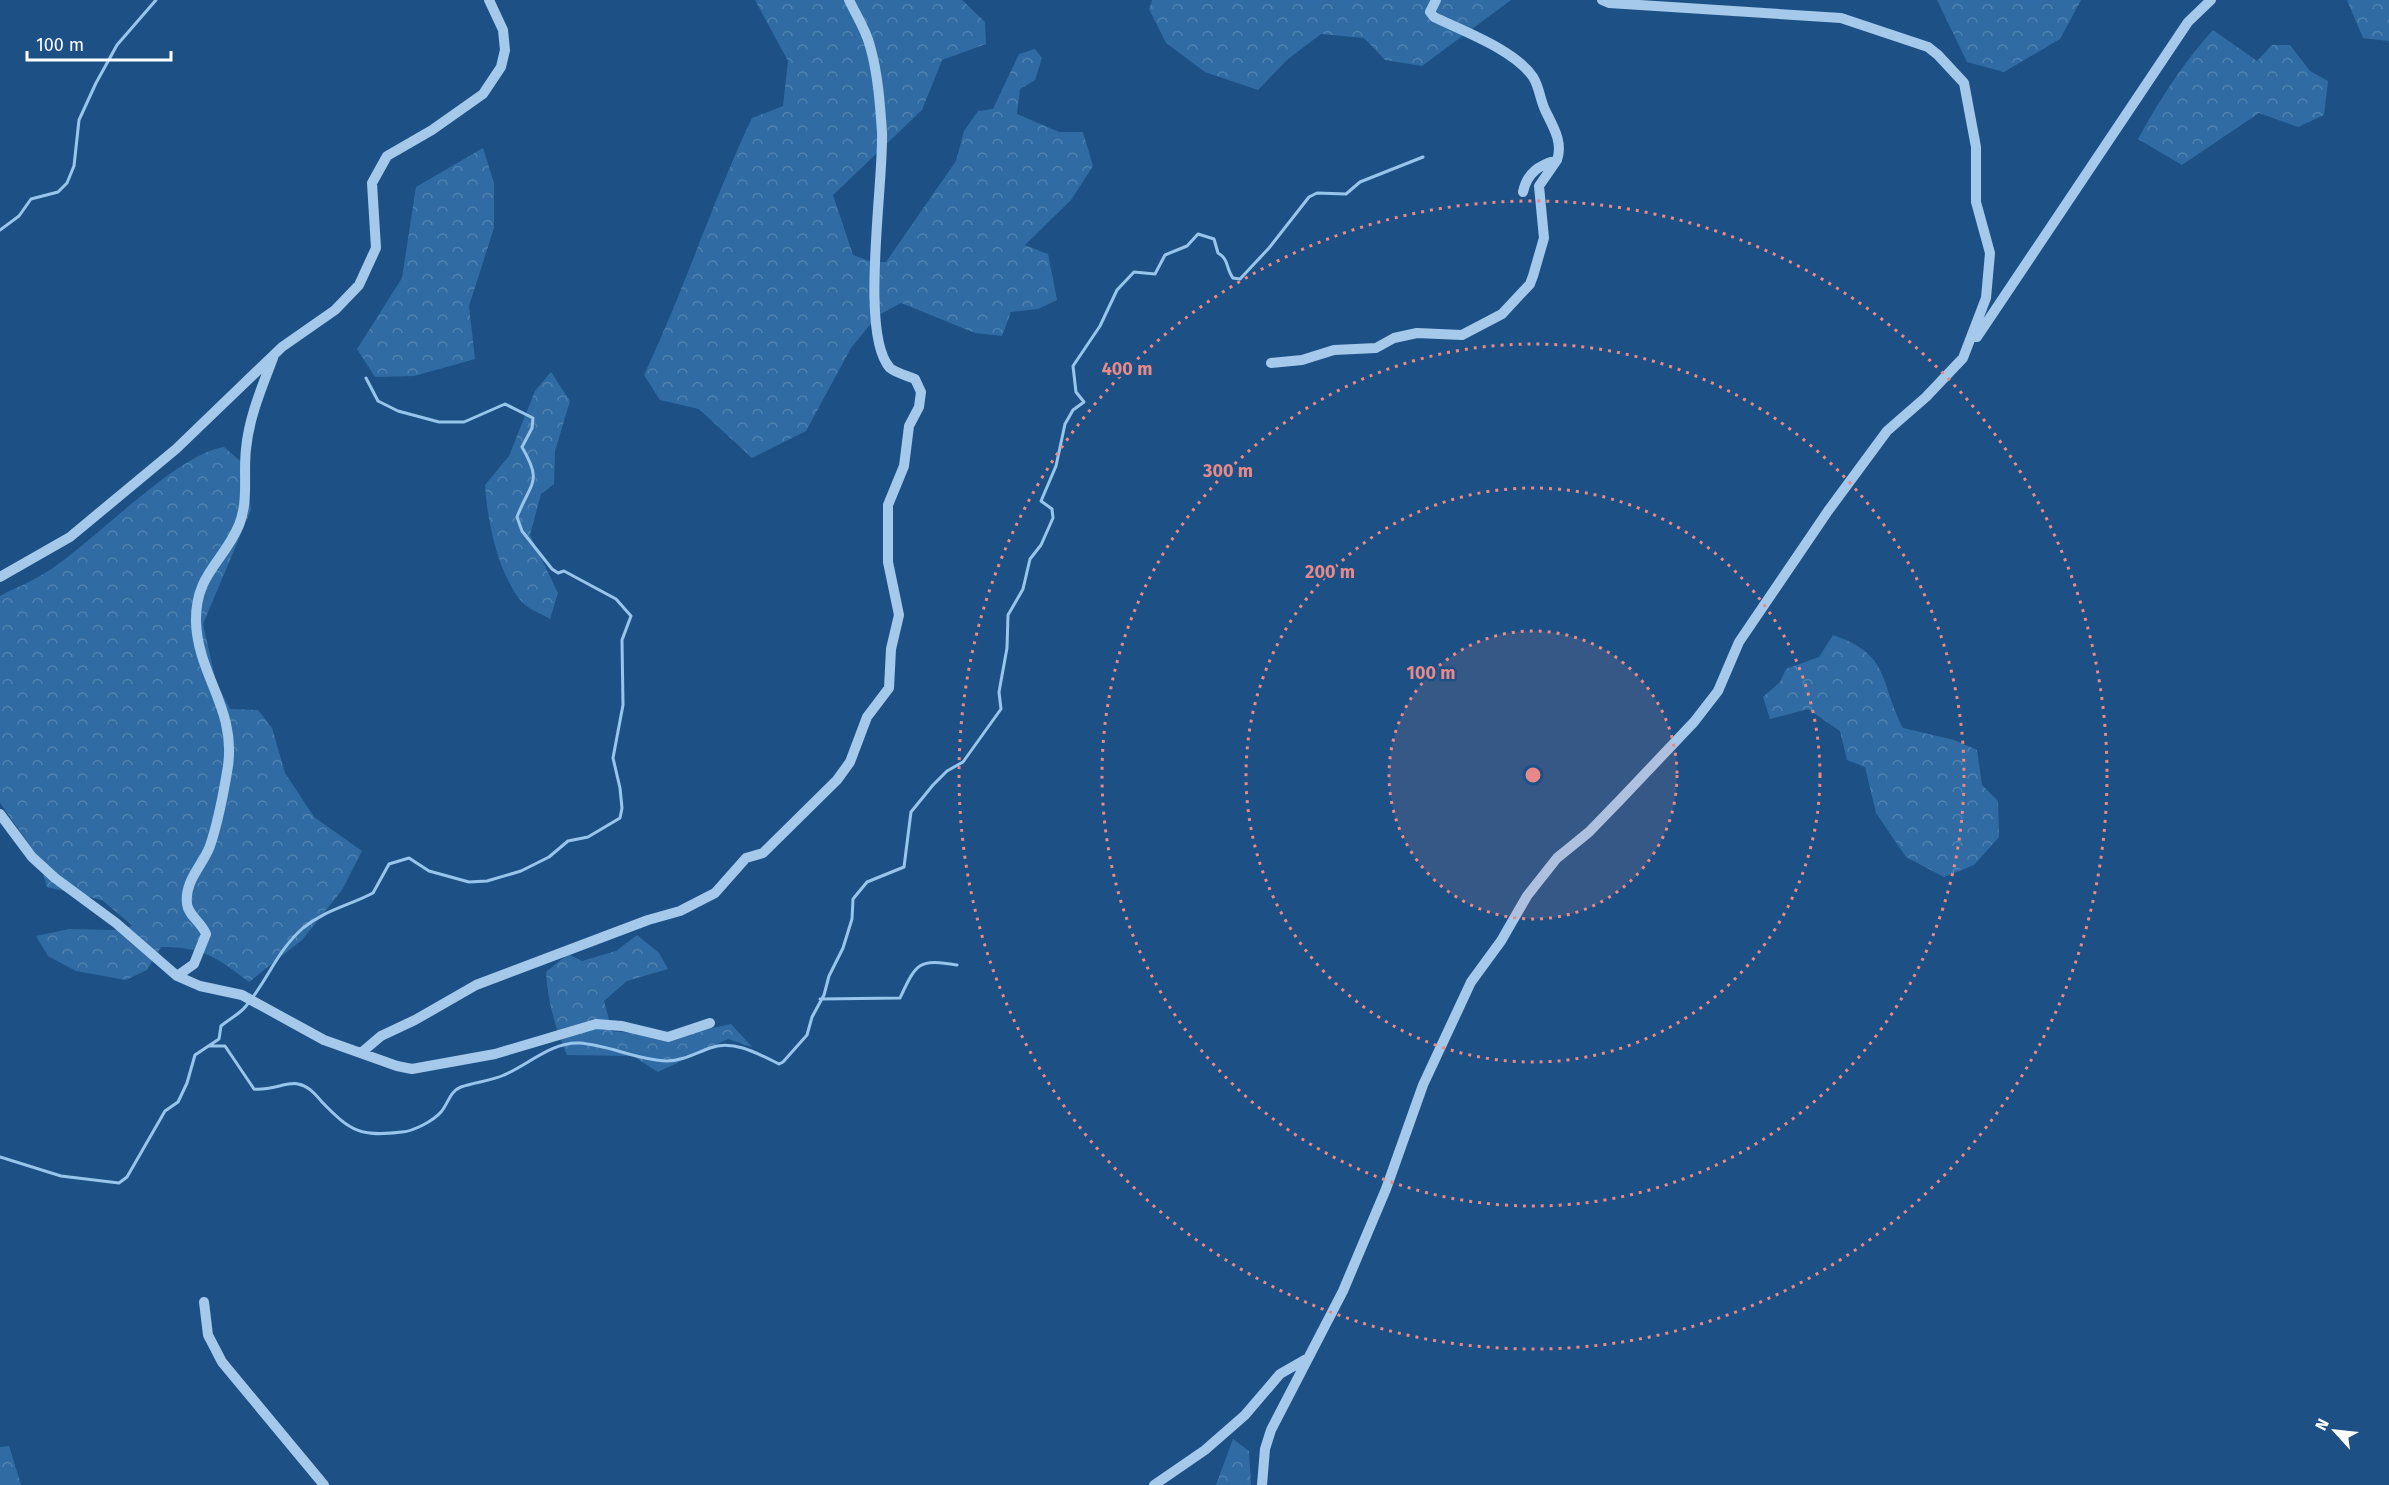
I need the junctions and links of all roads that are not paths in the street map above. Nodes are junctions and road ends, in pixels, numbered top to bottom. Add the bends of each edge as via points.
1 (489, 0) edge
2 (849, 0) edge
3 (1436, 0) edge
4 (1602, 0) edge
5 (2211, 0) edge
6 (1557, 160) junction
7 (1523, 192) dead end
8 (274, 354) junction
9 (1963, 358) junction
10 (1271, 363) dead end
11 (0, 577) edge
12 (0, 814) edge
13 (177, 976) junction
14 (710, 1023) dead end
15 (361, 1053) junction
16 (204, 1302) dead end
17 (1308, 1358) junction
18 (324, 1485) edge
19 (1154, 1485) edge
20 (1262, 1485) edge

1 - 8 street via 503,30 505,50 501,67 483,94 387,156 372,183 376,248 358,285 335,310
2 - 15 street via 870,44 881,123 875,322 891,368 915,379 921,392 919,407 909,426 904,465 888,505 888,562 899,615 891,648 889,688 867,717 850,762 837,780 763,853 746,858 715,893 680,911 476,985 381,1036
3 - 6 street via 1431,12 1434,17 1489,44 1526,68 1556,130 1560,151
4 - 9 street via 1711,12 1841,18 1928,47 1938,55 1964,83 1976,147 1976,202 1990,253 1986,298
5 - 9 street via 2188,22
6 - 7 street via 1539,167 1525,181
6 - 10 street via 1539,186 1544,238 1533,276 1502,314 1462,335 1417,333 1394,338 1376,348 1334,350 1302,360
8 - 11 street via 176,449 70,537
8 - 13 street via 252,415 246,449 246,506 229,544 202,582 197,602 197,639 205,670 227,720 228,767 210,847 188,890 187,904 206,934 194,964
9 - 17 street via 1887,431 1739,642 1718,691 1694,722 1589,832 1557,858 1527,896 1471,982 1423,1085 1386,1189 1343,1291
12 - 13 street via 39,864 116,922
13 - 15 street via 200,986 242,995 324,1040
14 - 15 street via 668,1037 596,1024 495,1054 412,1069
16 - 18 street via 208,1335 222,1362
17 - 19 street via 1280,1374 1245,1415
17 - 20 street via 1271,1430

